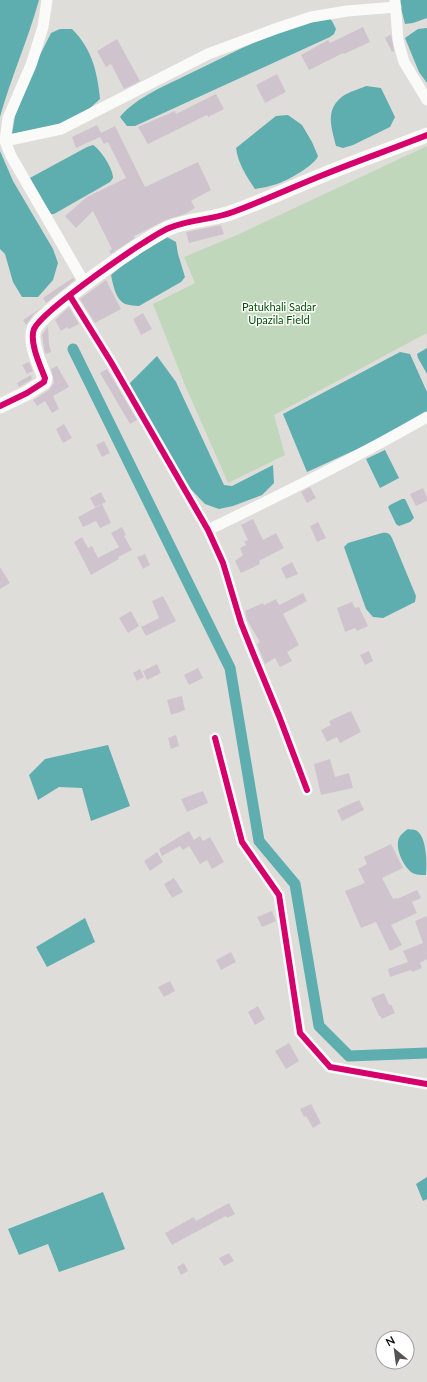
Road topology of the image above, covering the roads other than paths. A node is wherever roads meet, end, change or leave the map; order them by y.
1 (47, 0) edge
2 (396, 4) edge
3 (427, 100) edge
4 (427, 135) edge
5 (5, 141) junction
6 (85, 284) junction
7 (70, 296) junction
8 (0, 406) edge
9 (427, 416) edge
10 (208, 530) junction
11 (215, 738) dead end
12 (307, 790) dead end
13 (427, 1084) edge

1 - 5 street
2 - 3 street
2 - 5 street
4 - 6 street
5 - 6 street
6 - 7 street
7 - 8 street
7 - 10 street
9 - 10 street
10 - 12 street
11 - 13 street

